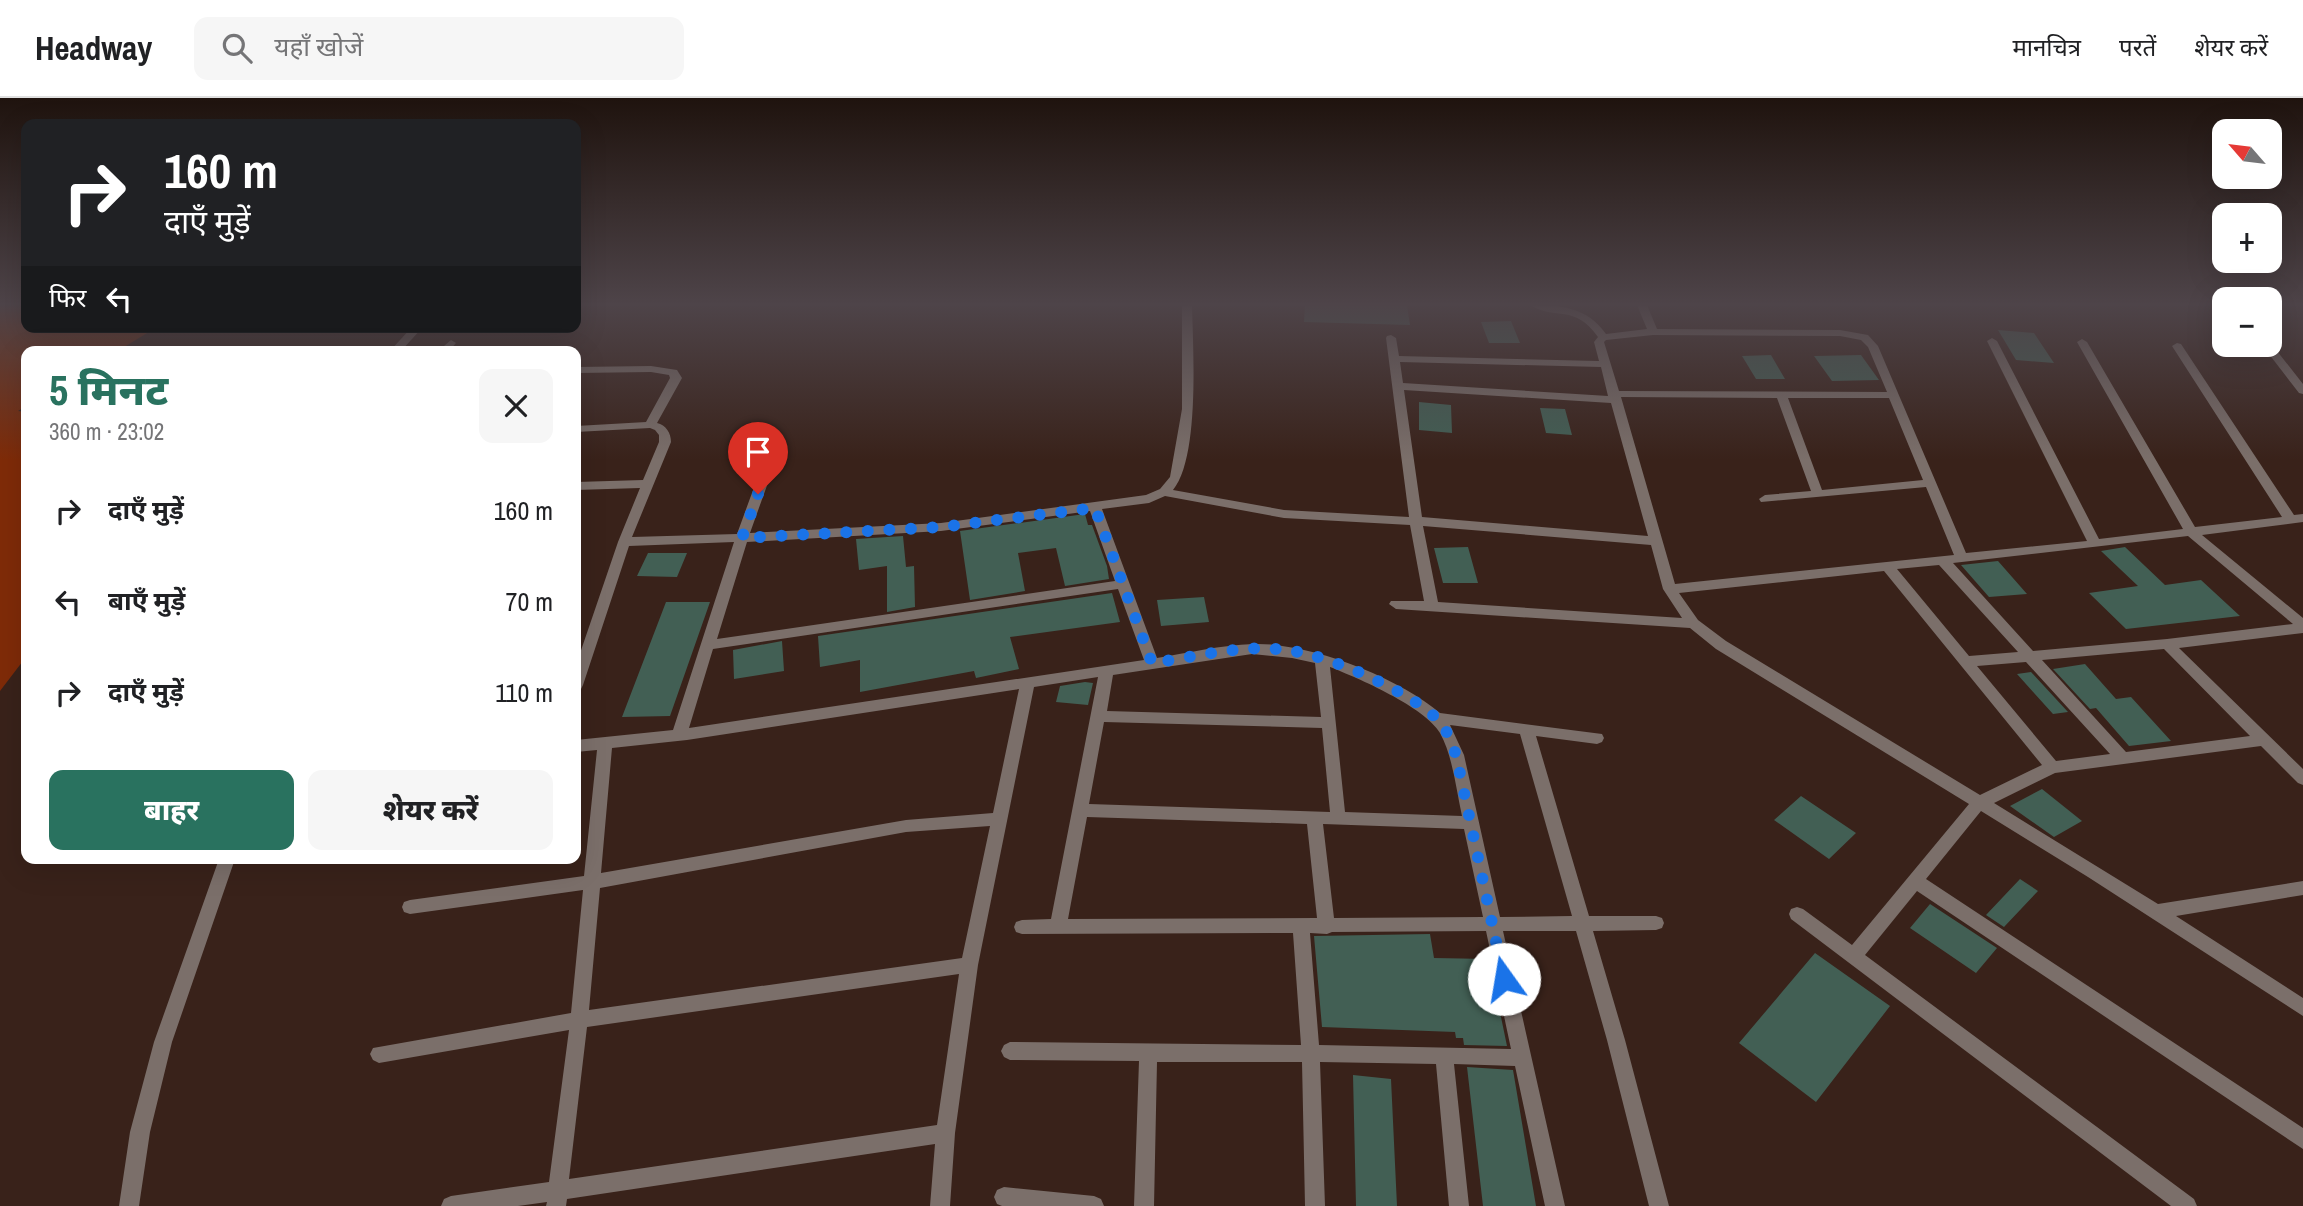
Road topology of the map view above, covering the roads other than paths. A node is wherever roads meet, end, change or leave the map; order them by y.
1 (1187, 357) edge
2 (1602, 357) edge
3 (1877, 357) edge
4 (2000, 357) edge
5 (2090, 357) edge
6 (2184, 357) edge
7 (2276, 357) edge
8 (1394, 359) joint
9 (1604, 364) junction
10 (581, 370) edge
11 (1398, 386) junction
12 (2303, 391) edge
13 (1781, 394) junction
14 (1895, 395) junction
15 (1613, 397) junction
16 (650, 425) junction
17 (581, 429) edge
18 (774, 449) dead end
19 (1931, 483) junction
20 (646, 484) junction
21 (581, 486) edge
22 (1164, 492) junction
23 (1818, 494) junction
24 (1765, 499) dead end
25 (1095, 508) junction
26 (2297, 519) edge
27 (1416, 521) junction
28 (2191, 532) junction
29 (742, 538) junction
30 (1656, 541) junction
31 (624, 542) junction
32 (2095, 544) junction
33 (1962, 558) junction
34 (1942, 560) junction
35 (1887, 566) junction
36 (1123, 584) junction
37 (1670, 589) junction
38 (1396, 604) dead end
39 (1432, 606) junction
40 (1693, 623) junction
41 (2303, 625) edge
42 (2167, 644) junction
43 (708, 645) junction
44 (581, 654) edge
45 (2029, 656) junction
46 (1322, 658) junction
47 (1964, 662) junction
48 (1152, 663) junction
49 (1107, 670) junction
50 (1028, 682) junction
51 (1098, 716) junction
52 (1436, 718) junction
53 (1328, 723) junction
54 (1526, 728) junction
55 (679, 735) junction
56 (1597, 738) dead end
57 (2265, 740) junction
58 (605, 743) junction
59 (581, 745) edge
60 (2122, 757) junction
61 (2052, 767) junction
62 (2303, 779) edge
63 (1979, 803) junction
64 (1079, 810) junction
65 (1314, 817) junction
66 (1338, 818) junction
67 (1001, 820) junction
68 (1472, 823) junction
69 (226, 864) edge
70 (1914, 881) junction
71 (592, 882) junction
72 (2303, 888) edge
73 (410, 908) dead end
74 (2156, 912) junction
75 (1797, 914) dead end
76 (1582, 923) junction
77 (1656, 923) dead end
78 (1058, 926) junction
79 (1301, 926) junction
80 (1492, 926) junction
81 (1022, 927) dead end
82 (1327, 927) junction
83 (1853, 956) junction
84 (970, 965) junction
85 (2301, 1004) edge
86 (579, 1020) junction
87 (1010, 1051) dead end
88 (379, 1054) dead end
89 (1148, 1055) junction
90 (1444, 1055) junction
91 (1311, 1056) junction
92 (1523, 1058) junction
93 (945, 1133) junction
94 (2303, 1139) edge
95 (557, 1197) edge
96 (1004, 1197) dead end
97 (129, 1206) edge
98 (451, 1206) edge
99 (940, 1206) edge
100 (1094, 1206) edge
101 (1144, 1206) edge
102 (1315, 1206) edge
103 (1459, 1206) edge
104 (1555, 1206) edge
105 (1659, 1206) edge
106 (2187, 1206) edge

1 - 22 street
2 - 9 street
3 - 14 street
4 - 32 street
5 - 28 street
6 - 26 street
7 - 12 street
8 - 9 street
8 - 11 street
9 - 15 street
10 - 16 street
11 - 15 street
11 - 27 street
13 - 14 street
13 - 15 street
13 - 23 street
14 - 19 street
15 - 30 street
16 - 17 street
16 - 20 street
18 - 29 street
19 - 23 street
19 - 33 street
20 - 21 street
20 - 31 street
22 - 25 street
22 - 27 street
23 - 24 street
25 - 29 street
25 - 36 street
26 - 28 street
27 - 30 street
27 - 39 street
28 - 32 street
28 - 41 street
29 - 31 street
29 - 43 street
30 - 37 street
31 - 44 street
32 - 33 street
33 - 34 street
34 - 35 street
34 - 45 street
35 - 37 street
35 - 47 street
36 - 43 street
36 - 48 street
37 - 40 street
38 - 39 street
39 - 40 street
40 - 63 street
41 - 42 street
42 - 45 street
42 - 57 street
43 - 55 street
45 - 47 street
45 - 60 street
46 - 48 street
46 - 52 street
46 - 53 street
47 - 61 street
48 - 49 street
49 - 50 street
49 - 51 street
50 - 55 street
50 - 67 street
51 - 53 street
51 - 64 street
52 - 54 street
52 - 68 street
53 - 66 street
54 - 56 street
54 - 76 street
55 - 58 street
57 - 60 street
57 - 62 street
58 - 59 street
58 - 71 street
60 - 61 street
61 - 63 street
63 - 70 street
63 - 74 street
64 - 65 street
64 - 78 street
65 - 66 street
65 - 82 street
66 - 68 street
67 - 71 street
67 - 84 street
68 - 80 street
69 - 97 street
70 - 83 street
70 - 94 street
71 - 73 street
71 - 86 street
72 - 74 street
74 - 85 street
75 - 83 street
76 - 77 street
76 - 80 street
76 - 105 street
78 - 79 street
78 - 81 street
79 - 82 street
79 - 91 street
80 - 82 street
80 - 92 street
83 - 106 street
84 - 86 street
84 - 93 street
86 - 88 street
86 - 95 street
87 - 89 street
89 - 91 street
89 - 101 street
90 - 91 street
90 - 92 street
90 - 103 street
91 - 102 street
92 - 104 street
93 - 95 street
93 - 99 street
95 - 98 street
96 - 100 street

